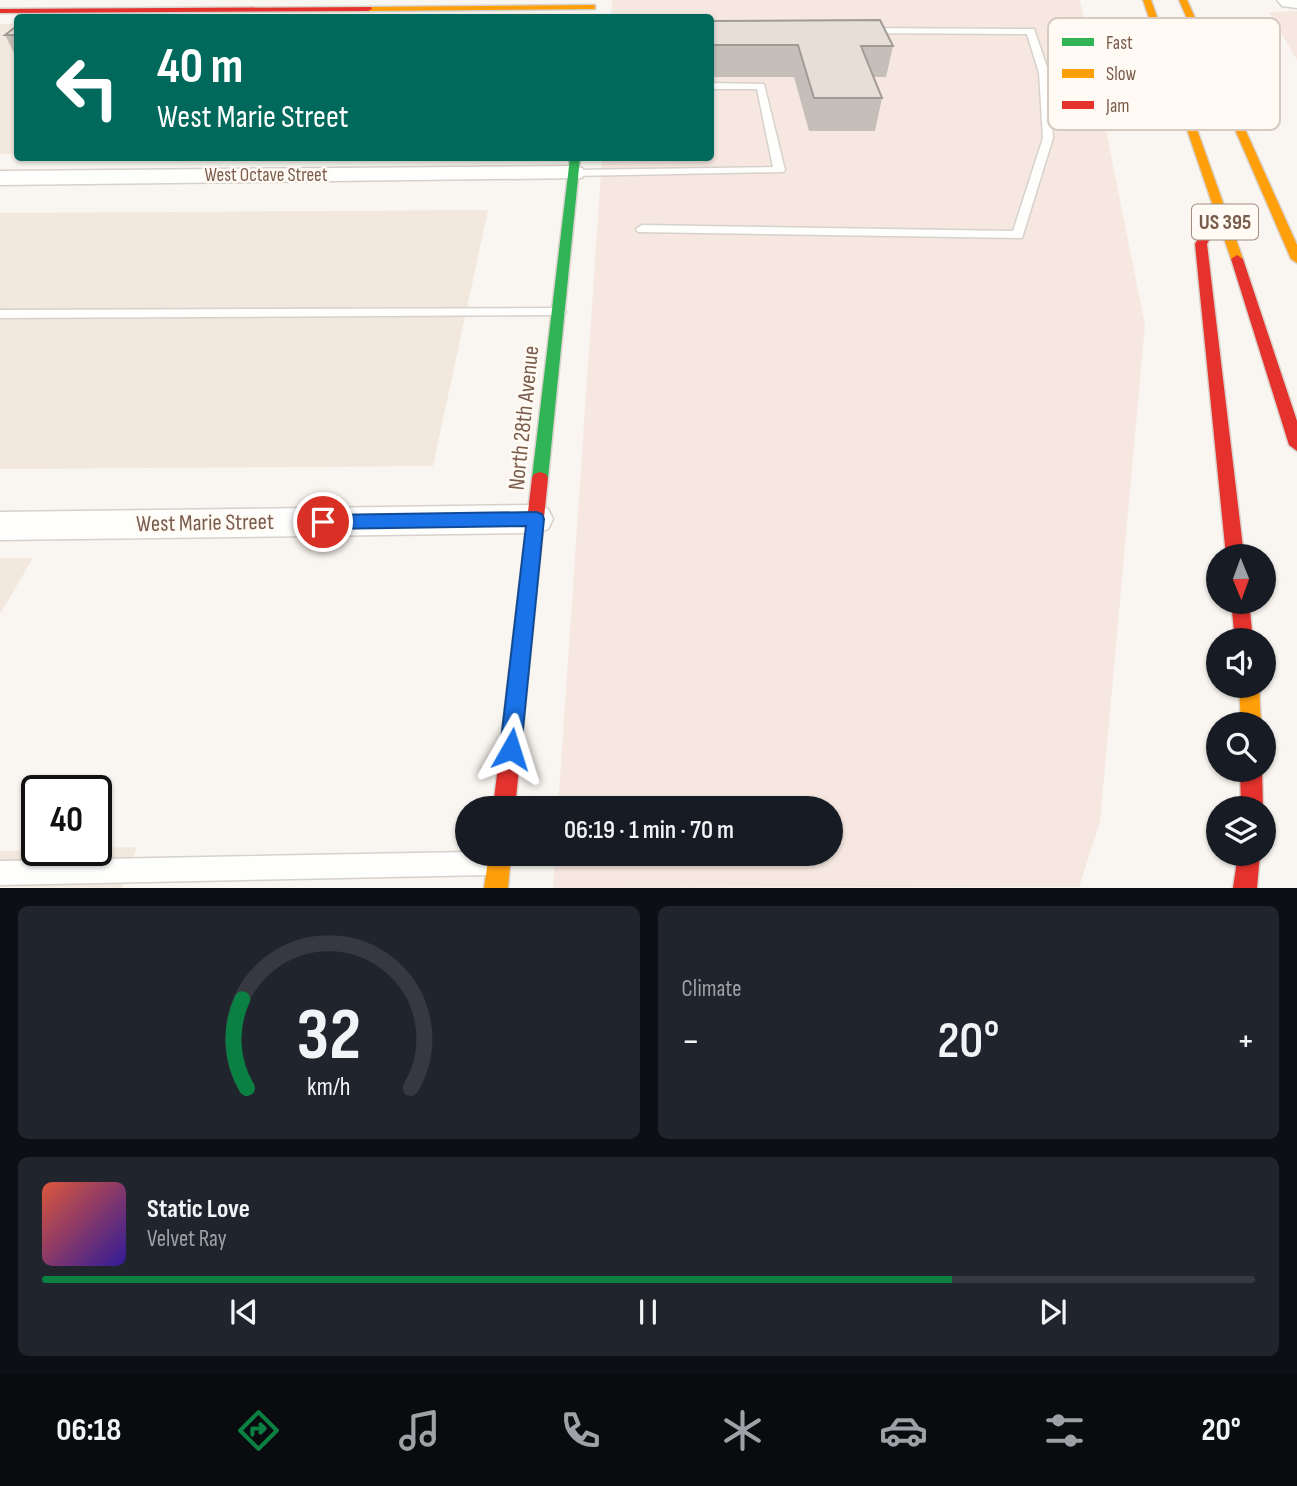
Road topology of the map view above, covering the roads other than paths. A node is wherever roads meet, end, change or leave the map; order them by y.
1 (1147, 0) edge
2 (1183, 0) edge
3 (366, 4) edge
4 (592, 8) edge
5 (0, 10) edge
6 (1153, 18) edge
7 (1191, 18) edge
8 (850, 31) edge
9 (714, 86) edge
10 (1193, 130) edge
11 (1240, 130) edge
12 (575, 165) edge
13 (0, 178) edge
14 (1221, 208) junction
15 (642, 229) dead end
16 (1297, 259) edge
17 (559, 312) junction
18 (0, 314) edge
19 (1297, 445) edge
20 (536, 519) junction
21 (0, 526) edge
22 (1234, 544) edge
23 (506, 796) edge
24 (455, 859) edge
25 (498, 866) edge
26 (1248, 866) edge
27 (0, 873) edge
28 (496, 887) edge
29 (1245, 887) edge

1 - 6 main road, US 395
2 - 7 main road, US 395
3 - 4 main road
3 - 5 main road
8 - 15 lane
9 - 12 lane
10 - 14 main road, US 395
11 - 16 main road, US 395
12 - 13 street, West Octave Street
12 - 17 main road, North 28th Avenue
14 - 19 main road, US 395
14 - 22 main road
17 - 18 lane
17 - 20 main road, North 28th Avenue
20 - 21 street, West Marie Street
20 - 23 main road, North 28th Avenue
24 - 27 lane
25 - 28 main road
26 - 29 main road

